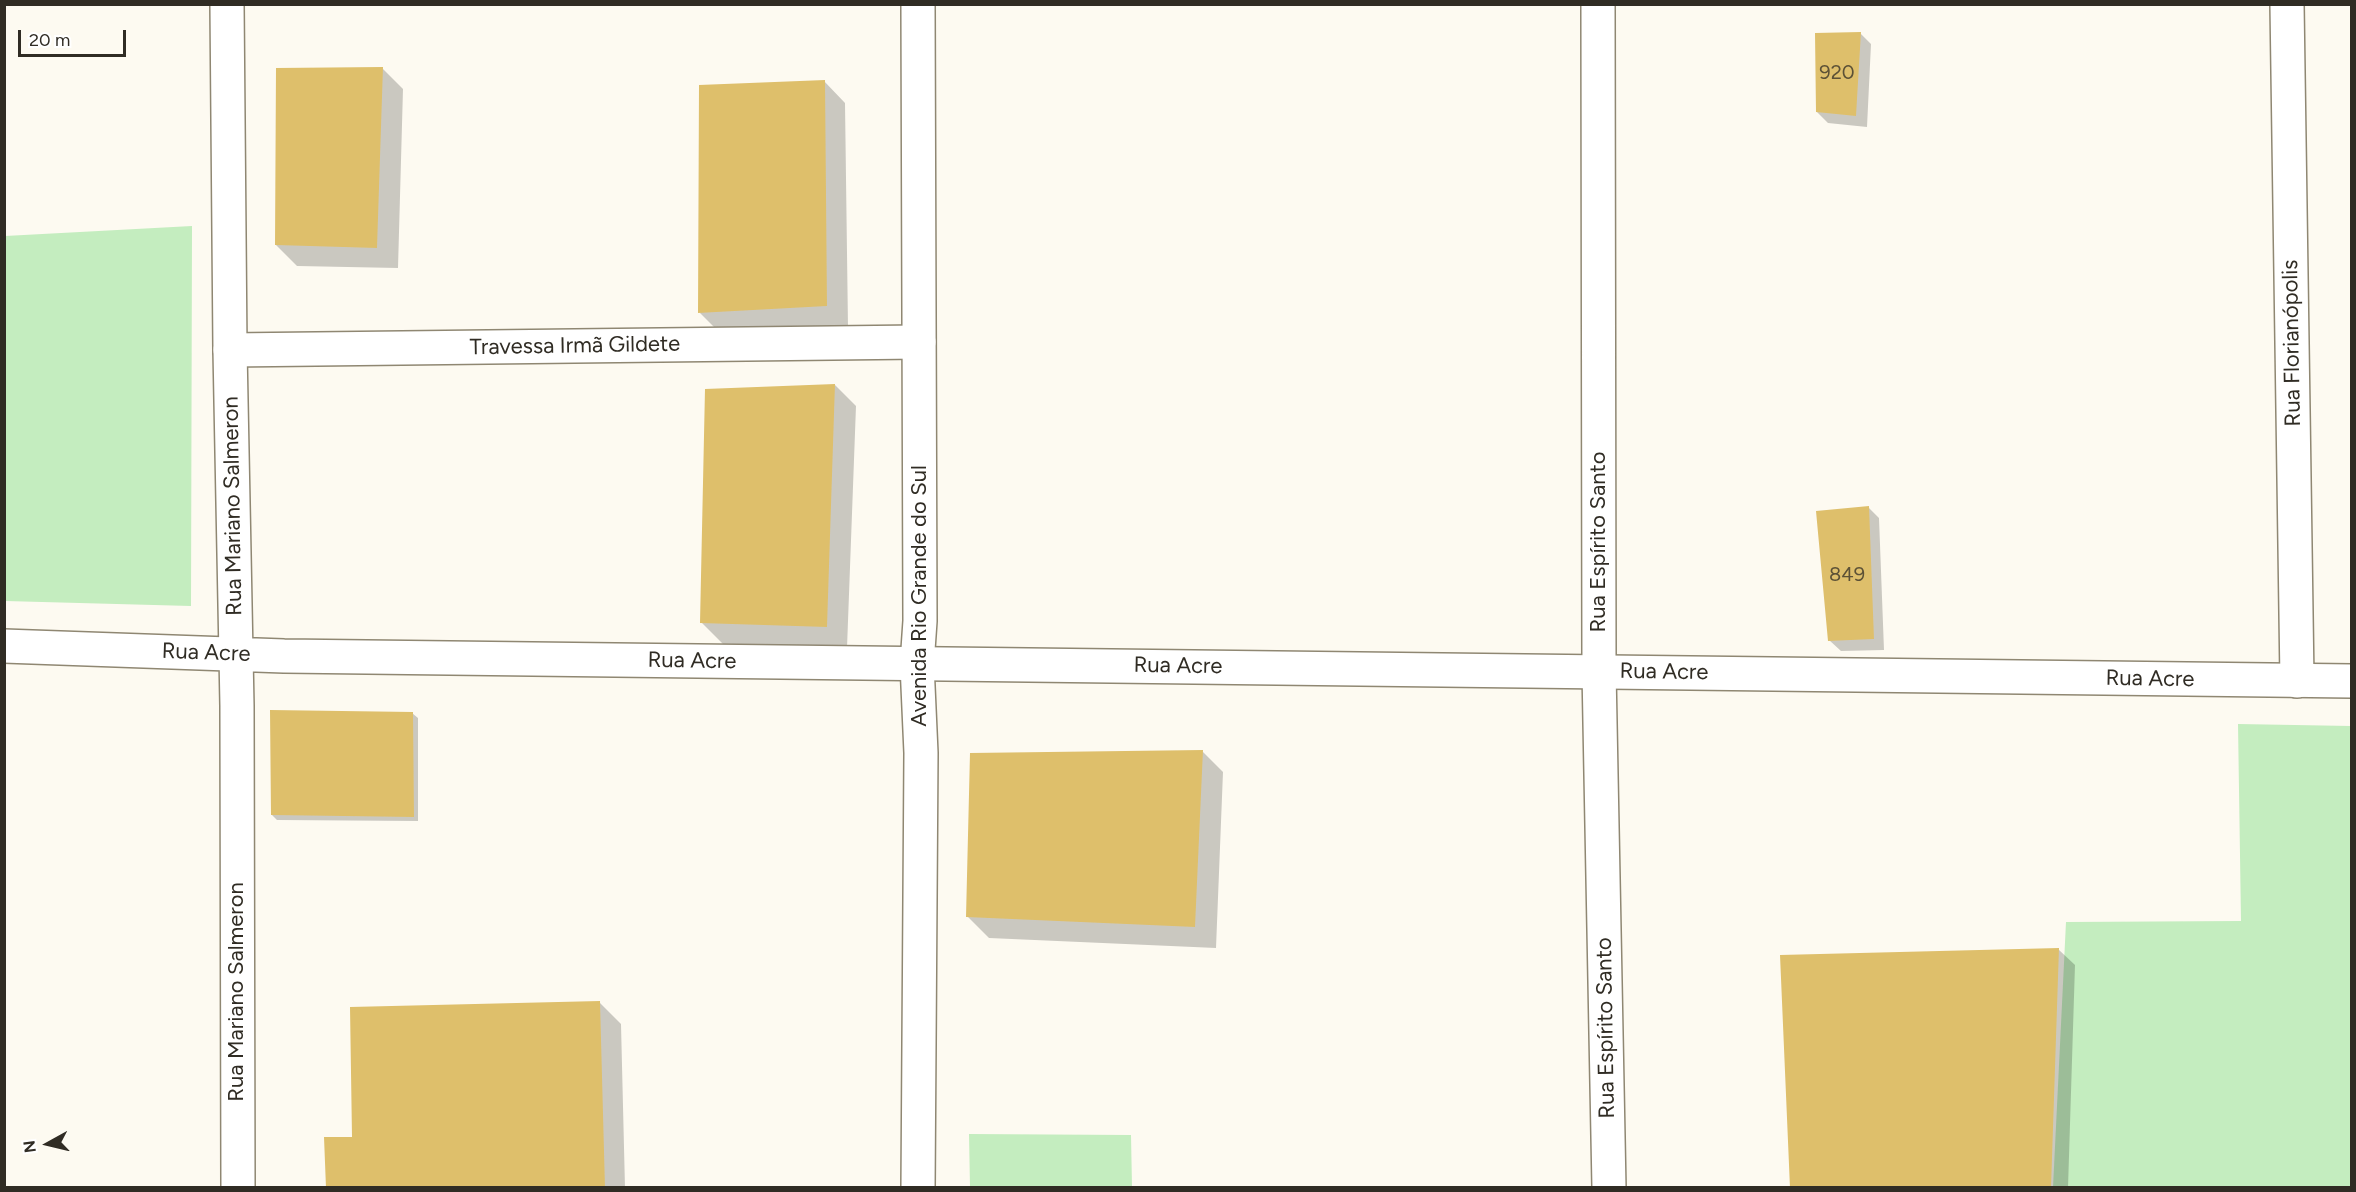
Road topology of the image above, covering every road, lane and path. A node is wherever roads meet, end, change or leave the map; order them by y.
1 (227, 4) edge
2 (918, 4) edge
3 (1598, 4) edge
4 (2287, 4) edge
5 (919, 342) junction
6 (230, 350) junction
7 (4, 646) edge
8 (235, 654) junction
9 (917, 663) junction
10 (1599, 670) junction
11 (2298, 681) junction
12 (2352, 681) edge
13 (238, 1188) edge
14 (918, 1188) edge
15 (1609, 1188) edge

1 - 6 street, Rua Mariano Salmeron
2 - 5 street, Avenida Rio Grande do Sul
3 - 10 street, Rua Espírito Santo
4 - 11 street, Rua Florianópolis
5 - 6 street, Travessa Irmã Gildete
5 - 9 street, Avenida Rio Grande do Sul
6 - 8 street, Rua Mariano Salmeron
7 - 8 street, Rua Acre
8 - 9 street, Rua Acre
8 - 13 street, Rua Mariano Salmeron
9 - 10 street, Rua Acre
9 - 14 street, Avenida Rio Grande do Sul
10 - 11 street, Rua Acre
10 - 15 street, Rua Espírito Santo
11 - 12 street, Rua Acre

